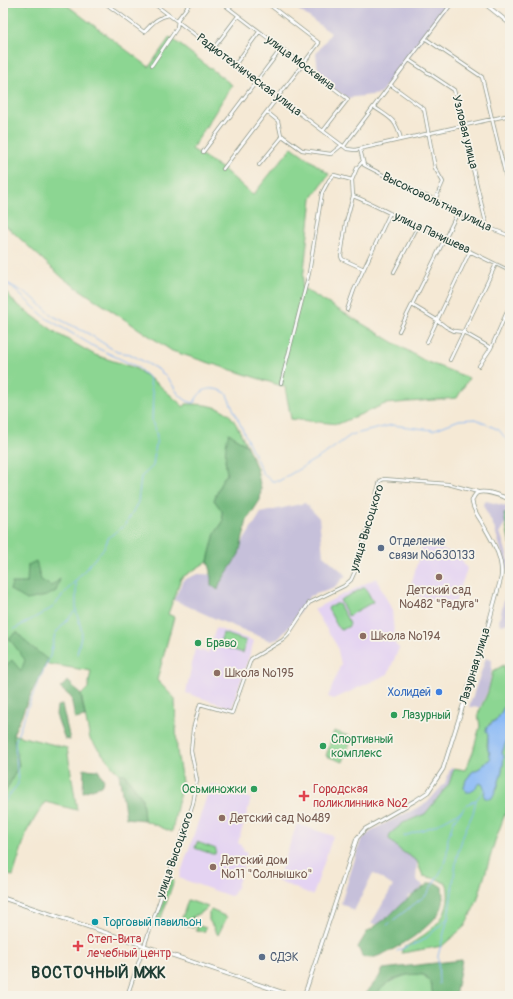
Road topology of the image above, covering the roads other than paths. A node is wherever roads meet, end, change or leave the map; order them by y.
1 (105, 3) edge
2 (154, 3) edge
3 (190, 3) edge
4 (222, 3) edge
5 (267, 3) edge
6 (452, 3) edge
7 (484, 3) edge
8 (170, 15) junction
9 (238, 16) junction
10 (178, 22) junction
11 (510, 24) edge
12 (259, 32) junction
13 (426, 38) junction
14 (213, 48) junction
15 (281, 49) junction
16 (409, 60) junction
17 (152, 65) dead end
18 (235, 65) junction
19 (302, 65) junction
20 (256, 81) junction
21 (391, 85) junction
22 (278, 97) junction
23 (374, 107) junction
24 (266, 112) junction
25 (510, 114) edge
26 (492, 119) junction
27 (463, 125) junction
28 (323, 131) junction
29 (429, 133) junction
30 (283, 136) junction
31 (400, 139) junction
32 (343, 146) junction
33 (360, 149) junction
34 (203, 152) dead end
35 (363, 161) junction
36 (259, 165) dead end
37 (223, 169) dead end
38 (352, 180) junction
39 (510, 194) edge
40 (353, 196) junction
41 (435, 200) junction
42 (458, 212) junction
43 (390, 213) junction
44 (418, 226) junction
45 (487, 227) junction
46 (510, 236) edge
47 (444, 238) junction
48 (470, 251) junction
49 (496, 264) junction
50 (364, 269) junction
51 (510, 271) edge
52 (394, 272) dead end
53 (412, 305) junction
54 (510, 305) edge
55 (347, 310) dead end
56 (437, 320) junction
57 (399, 331) dead end
58 (463, 332) junction
59 (426, 342) dead end
60 (491, 348) junction
61 (450, 360) dead end
62 (480, 366) dead end
63 (281, 383) dead end
64 (478, 492) junction
65 (510, 499) edge
66 (3, 898) edge
67 (143, 946) junction
68 (126, 996) edge
69 (293, 996) edge
70 (304, 996) edge

1 - 8 street
2 - 8 street, Радиотехническая улица
3 - 10 street
4 - 9 street, улица Москвина
5 - 19 street
6 - 13 street
7 - 11 street
8 - 10 street, Радиотехническая улица
9 - 12 street, улица Москвина
9 - 14 street
10 - 14 street, Радиотехническая улица
10 - 17 street
12 - 15 street, улица Москвина
12 - 18 street
13 - 16 street
13 - 26 street
14 - 18 street, Радиотехническая улица
15 - 19 street, улица Москвина
15 - 20 street
16 - 21 street
16 - 27 street, Узловая улица
18 - 20 street, Радиотехническая улица
19 - 22 street
19 - 28 street, улица Москвина
20 - 22 street, Радиотехническая улица
20 - 34 street
21 - 23 street
21 - 29 street
22 - 24 street
22 - 28 street, Радиотехническая улица
23 - 31 street
23 - 32 street
24 - 30 street
24 - 37 street
25 - 26 street
26 - 27 street
26 - 39 street
27 - 29 street
27 - 45 street, Узловая улица
28 - 32 street, Радиотехническая улица
29 - 31 street
29 - 41 street
30 - 32 street
30 - 36 street
31 - 33 street
32 - 33 street
33 - 35 street
35 - 38 street
35 - 41 street, Высоковольтная улица
38 - 40 street
38 - 63 street
40 - 43 street, улица Панишева
40 - 50 street
41 - 42 street, Высоковольтная улица
42 - 45 street, Высоковольтная улица
42 - 47 street
43 - 44 street, улица Панишева
43 - 50 street
44 - 47 street, улица Панишева
44 - 52 street
45 - 46 street, Высоковольтная улица
47 - 48 street, улица Панишева
47 - 53 street
48 - 49 street, улица Панишева
48 - 56 street
49 - 51 street, улица Панишева
49 - 58 street
50 - 55 street
53 - 56 street
53 - 57 street
54 - 60 street
56 - 58 street
56 - 59 street
58 - 60 street
58 - 61 street
60 - 62 street
64 - 65 street
64 - 67 street, улица Высоцкого
64 - 70 street, Лазурная улица
66 - 67 street
67 - 68 street, улица Высоцкого
67 - 69 street

